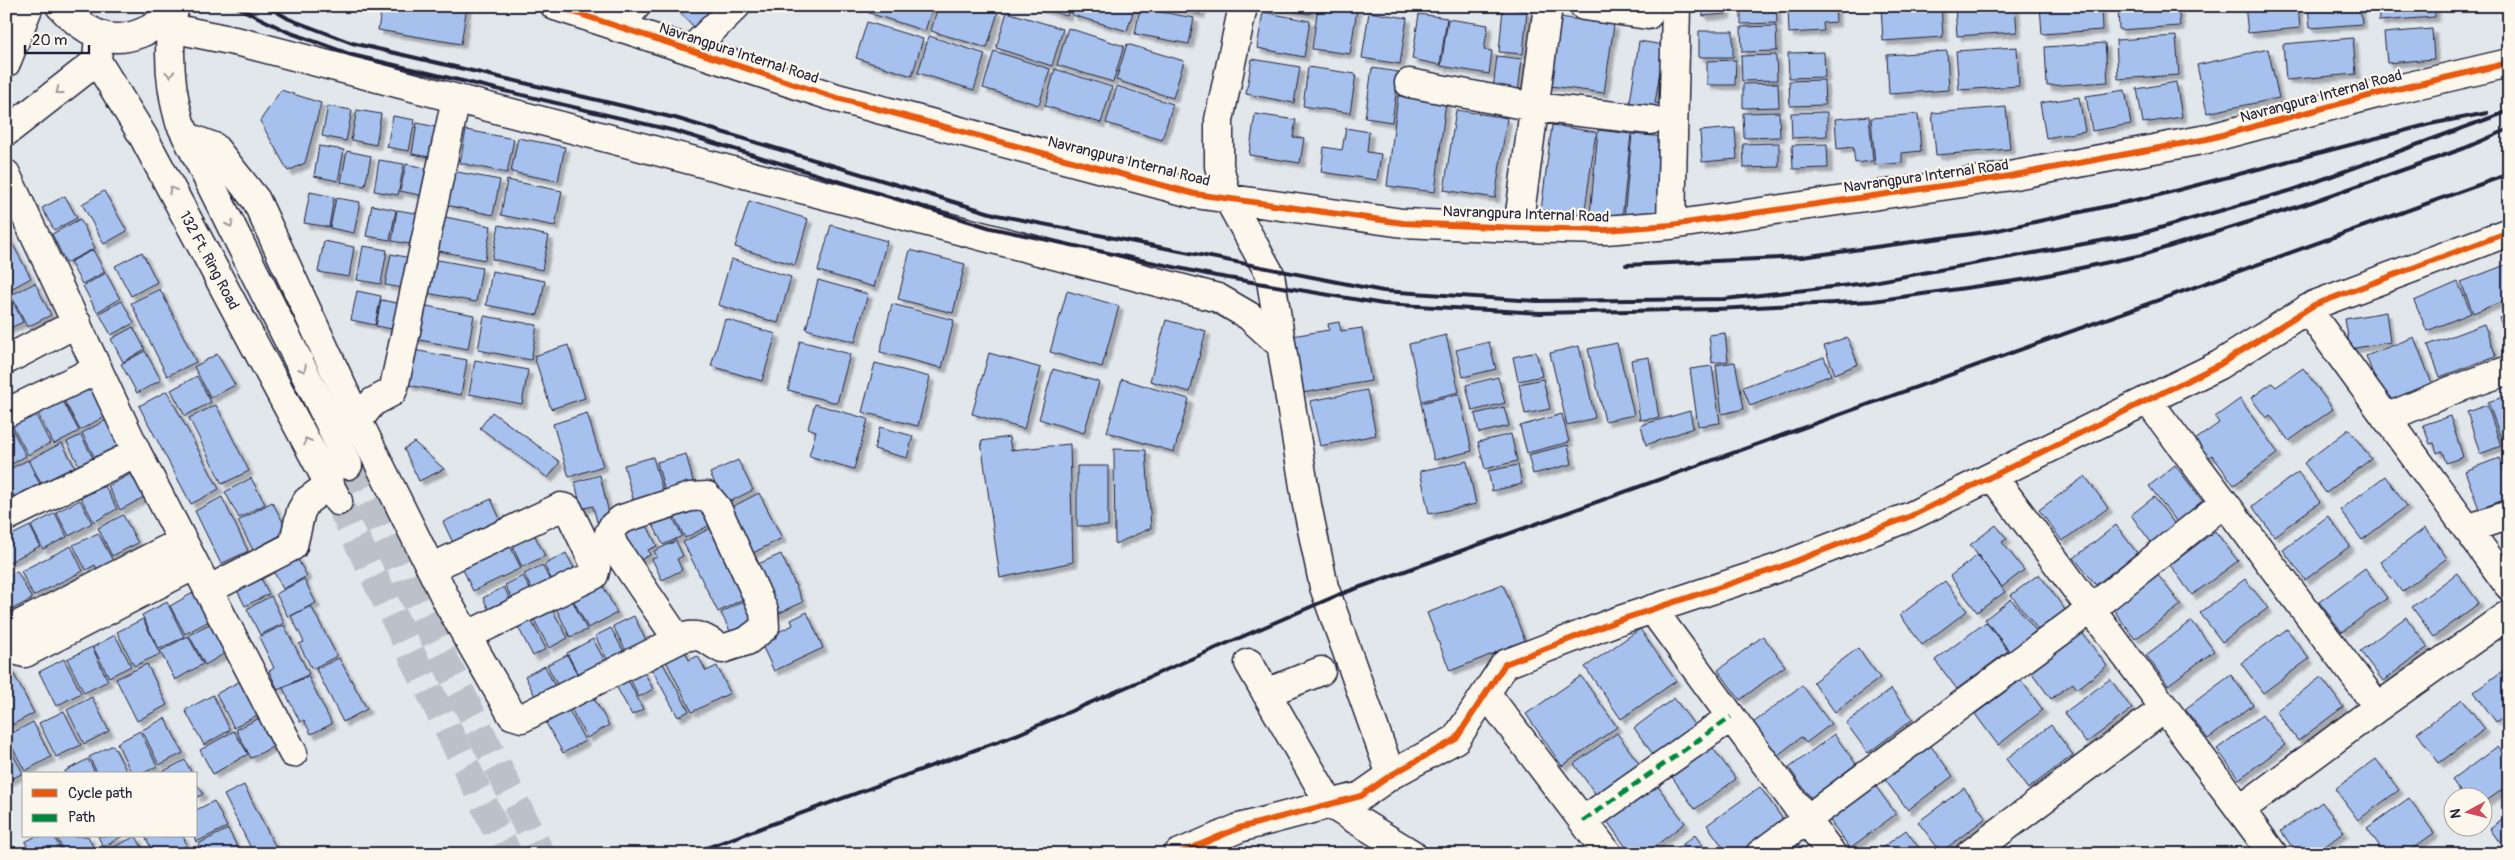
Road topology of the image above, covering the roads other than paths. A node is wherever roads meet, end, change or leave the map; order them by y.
1 (29, 6) edge
2 (60, 6) edge
3 (555, 6) edge
4 (636, 6) edge
5 (736, 6) edge
6 (1242, 6) edge
7 (1548, 6) edge
8 (1584, 6) edge
9 (1676, 6) edge
10 (174, 14) edge
11 (1648, 16) dead end
12 (618, 28) junction
13 (98, 48) junction
14 (691, 50) junction
15 (6, 62) edge
16 (2509, 63) edge
17 (1409, 83) dead end
18 (456, 99) junction
19 (1534, 107) junction
20 (1651, 120) dead end
21 (6, 132) edge
22 (187, 137) junction
23 (6, 174) edge
24 (1227, 196) junction
25 (1672, 225) junction
26 (1518, 228) junction
27 (2509, 232) edge
28 (2307, 309) junction
29 (77, 324) junction
30 (1280, 344) junction
31 (6, 360) edge
32 (98, 369) junction
33 (2509, 370) edge
34 (2148, 401) junction
35 (6, 413) edge
36 (2386, 418) junction
37 (358, 421) junction
38 (137, 453) junction
39 (338, 473) junction
40 (1993, 477) junction
41 (2224, 503) junction
42 (2509, 514) edge
43 (6, 516) edge
44 (2467, 529) junction
45 (183, 540) junction
46 (195, 564) junction
47 (431, 568) junction
48 (2509, 586) edge
49 (208, 590) junction
50 (1652, 609) junction
51 (2091, 609) junction
52 (2509, 614) edge
53 (7, 630) edge
54 (466, 636) junction
55 (678, 640) junction
56 (1249, 663) dead end
57 (1321, 671) dead end
58 (1266, 693) junction
59 (1486, 693) junction
60 (2378, 707) junction
61 (2165, 708) junction
62 (1731, 717) junction
63 (293, 752) dead end
64 (1391, 775) junction
65 (1330, 804) junction
66 (2240, 810) junction
67 (1807, 820) junction
68 (1583, 821) junction
69 (1178, 854) edge
70 (1412, 854) edge
71 (1608, 854) edge
72 (1760, 854) edge
73 (1832, 854) edge
74 (1970, 854) edge
75 (2273, 854) edge

1 - 15 street
2 - 13 street
3 - 12 street, Navrangpura Internal Road
4 - 12 street
5 - 14 street
6 - 24 street
7 - 19 street
8 - 11 street
9 - 25 street
10 - 13 street
10 - 18 street
10 -> 22 street
12 - 14 street, Navrangpura Internal Road
13 -> 21 street
39 -> 13 street, 132 Ft. Ring Road
14 - 24 street, Navrangpura Internal Road
16 - 25 street, Navrangpura Internal Road
17 - 19 street
18 - 30 street
18 - 37 street
19 - 20 street
19 - 26 street
22 - 37 street
22 -> 39 street
23 - 29 street
24 - 26 street, Navrangpura Internal Road
24 - 30 street
25 - 26 street, Navrangpura Internal Road
27 - 28 street
28 - 34 street
28 - 36 street
29 - 31 street
29 - 32 street
30 - 64 street
32 - 35 street
32 - 38 street
33 - 36 street
34 - 40 street
34 - 41 street
36 - 44 street
37 - 39 street
37 - 47 street
38 - 43 street
38 - 45 street
39 - 49 street
40 - 50 street
40 - 51 street
41 - 51 street
41 - 60 street
42 - 44 street
44 - 48 street
45 - 46 street
45 - 53 street
46 - 49 street
46 - 53 street
47 - 54 street
47 - 54 street
49 - 63 street
50 - 59 street
50 - 62 street
51 - 61 street
51 - 67 street
52 - 60 street
54 - 55 street
55 - 55 street
56 - 58 street
57 - 58 street
58 - 65 street
59 - 64 street
59 - 68 street
60 - 66 street
61 - 66 street
61 - 74 street
62 - 67 street
62 - 68 street
64 - 65 street
65 - 69 street
65 - 70 street
66 - 75 street
67 - 72 street
67 - 73 street
68 - 71 street

